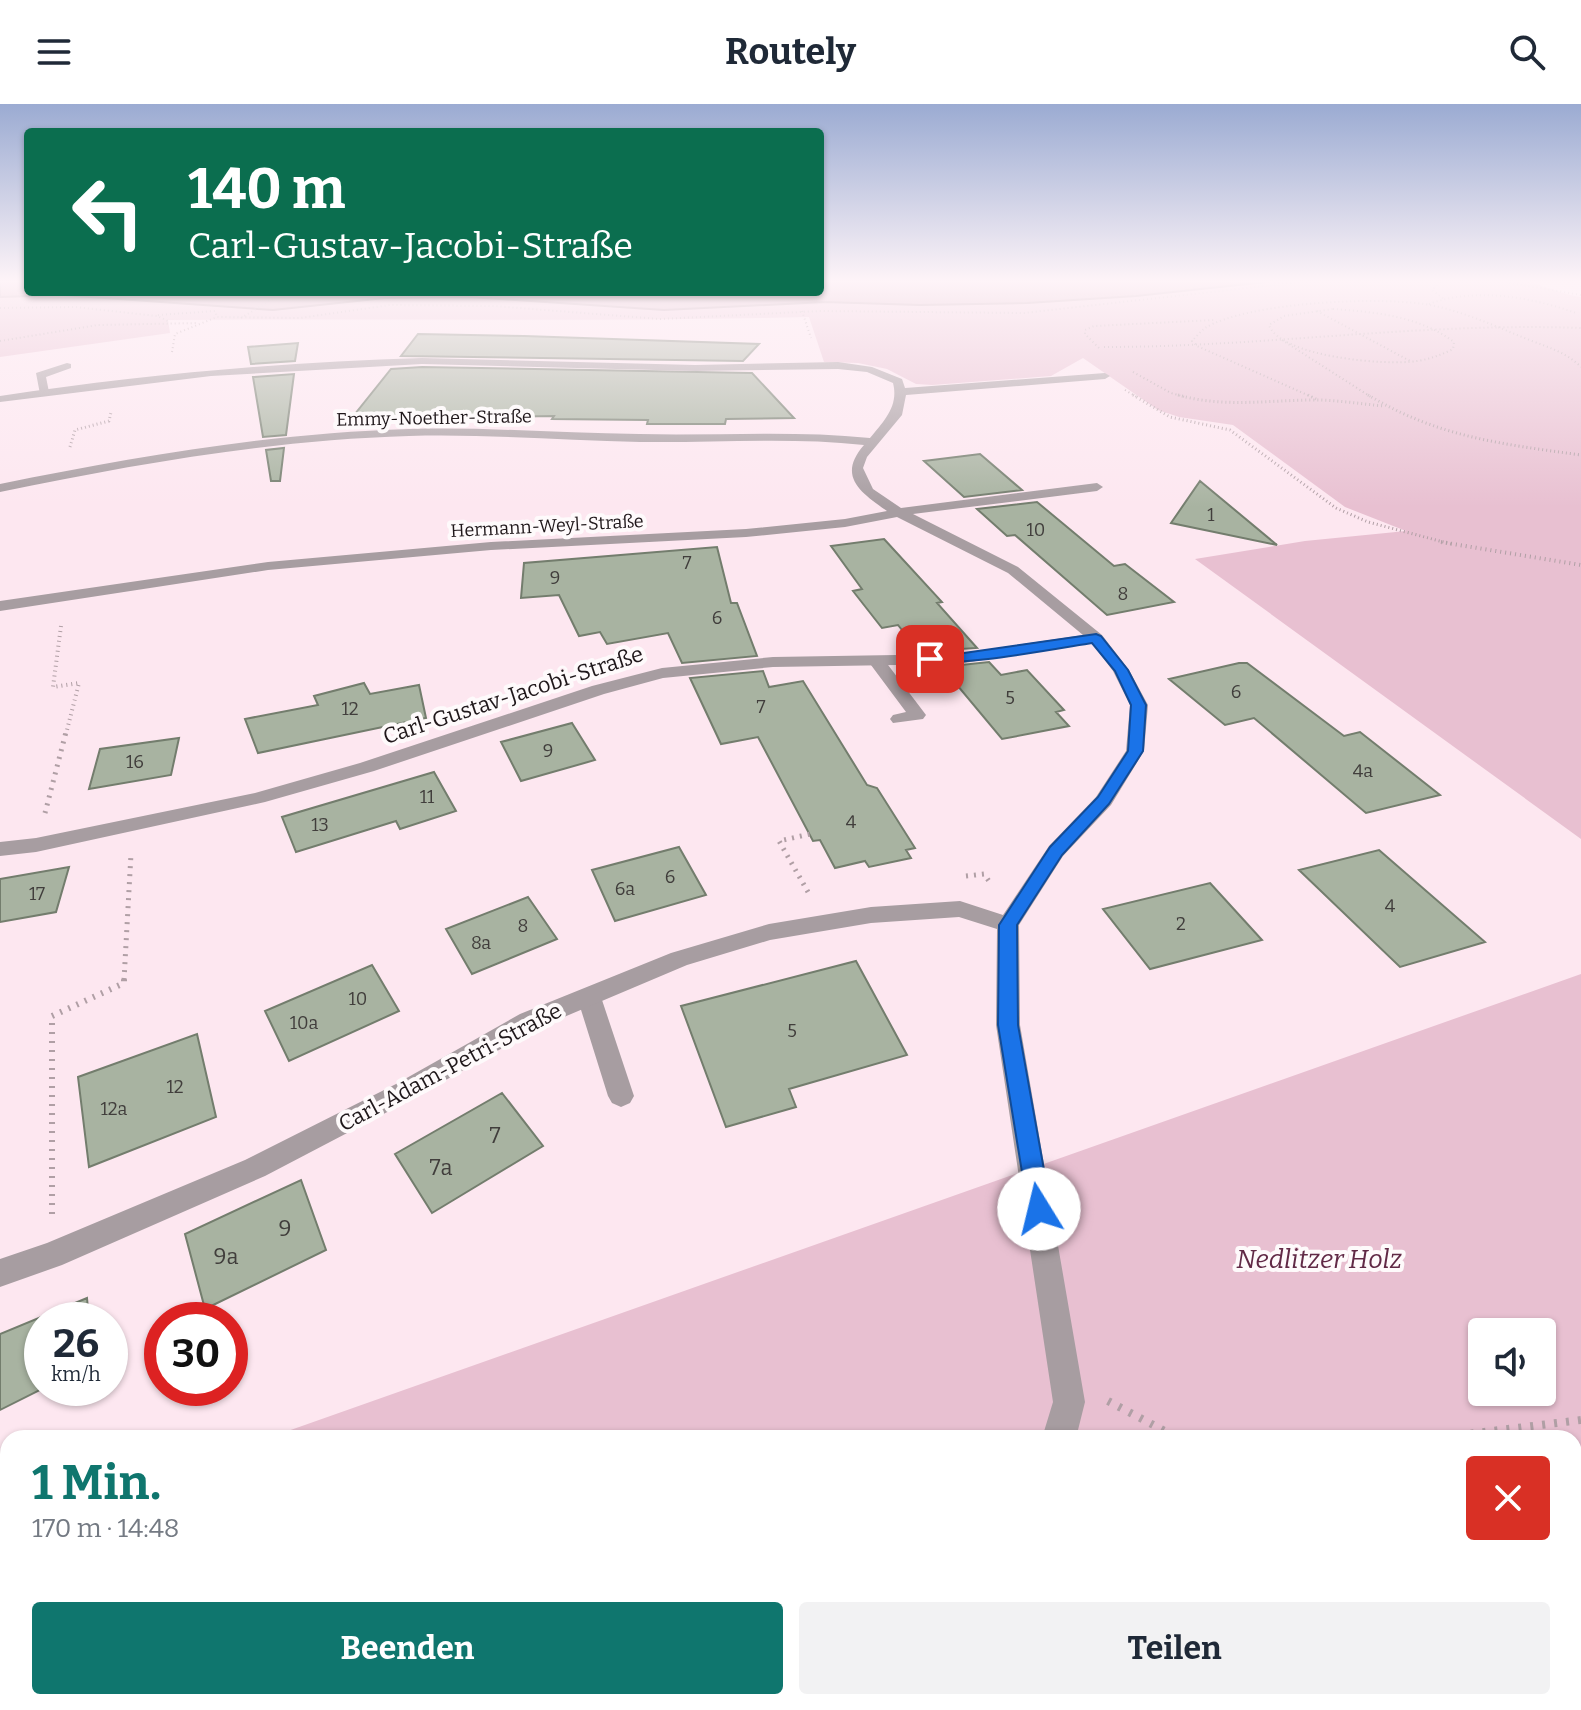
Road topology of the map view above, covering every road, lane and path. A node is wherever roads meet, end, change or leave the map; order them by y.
1 (171, 357) edge
2 (1224, 357) edge
3 (1308, 357) edge
4 (1338, 357) edge
5 (1403, 357) edge
6 (1436, 357) edge
7 (1411, 361) junction
8 (1122, 365) dead end
9 (67, 366) dead end
10 (1105, 376) dead end
11 (167, 377) junction
12 (117, 383) junction
13 (44, 392) junction
14 (901, 392) junction
15 (0, 399) edge
16 (1318, 400) junction
17 (1385, 406) junction
18 (1157, 411) dead end
19 (873, 442) junction
20 (1581, 455) edge
21 (62, 475) junction
22 (1097, 487) dead end
23 (0, 488) edge
24 (897, 512) junction
25 (1581, 565) edge
26 (65, 596) junction
27 (0, 606) edge
28 (1096, 638) junction
29 (876, 661) junction
30 (899, 719) dead end
31 (132, 826) junction
32 (810, 834) dead end
33 (36, 845) junction
34 (0, 849) edge
35 (954, 877) dead end
36 (822, 890) dead end
37 (1025, 898) junction
38 (1008, 925) junction
39 (589, 997) junction
40 (621, 1096) dead end
41 (52, 1255) junction
42 (0, 1273) edge
43 (1065, 1378) junction
44 (1581, 1420) edge
45 (1061, 1430) edge
46 (1163, 1430) edge
47 (1500, 1430) edge

1 - 11 path
2 - 16 path
3 - 17 path
4 - 7 path
5 - 7 path
6 - 7 path
8 - 16 path
9 - 13 street
10 - 14 street
11 - 12 street
11 - 14 street
12 - 13 street
12 - 21 path
13 - 15 street
14 - 19 street
16 - 17 path
17 - 20 path
18 - 25 path
19 - 21 street, Emmy-Noether-Straße
19 - 24 street
21 - 23 street, Emmy-Noether-Straße
22 - 24 street, Hermann-Weyl-Straße
24 - 26 street, Hermann-Weyl-Straße
24 - 28 street
26 - 27 street, Hermann-Weyl-Straße
26 - 33 path
28 - 29 street, Carl-Gustav-Jacobi-Straße
28 - 37 street
29 - 30 street
29 - 31 street, Carl-Gustav-Jacobi-Straße
31 - 33 street, Carl-Gustav-Jacobi-Straße
31 - 41 path
32 - 36 path
33 - 34 street, Carl-Gustav-Jacobi-Straße
35 - 37 path
37 - 38 street
38 - 39 street, Carl-Adam-Petri-Straße
38 - 43 street
39 - 40 street
39 - 41 street, Carl-Adam-Petri-Straße
41 - 42 street, Carl-Adam-Petri-Straße
43 - 45 street
43 - 46 path
44 - 47 path

